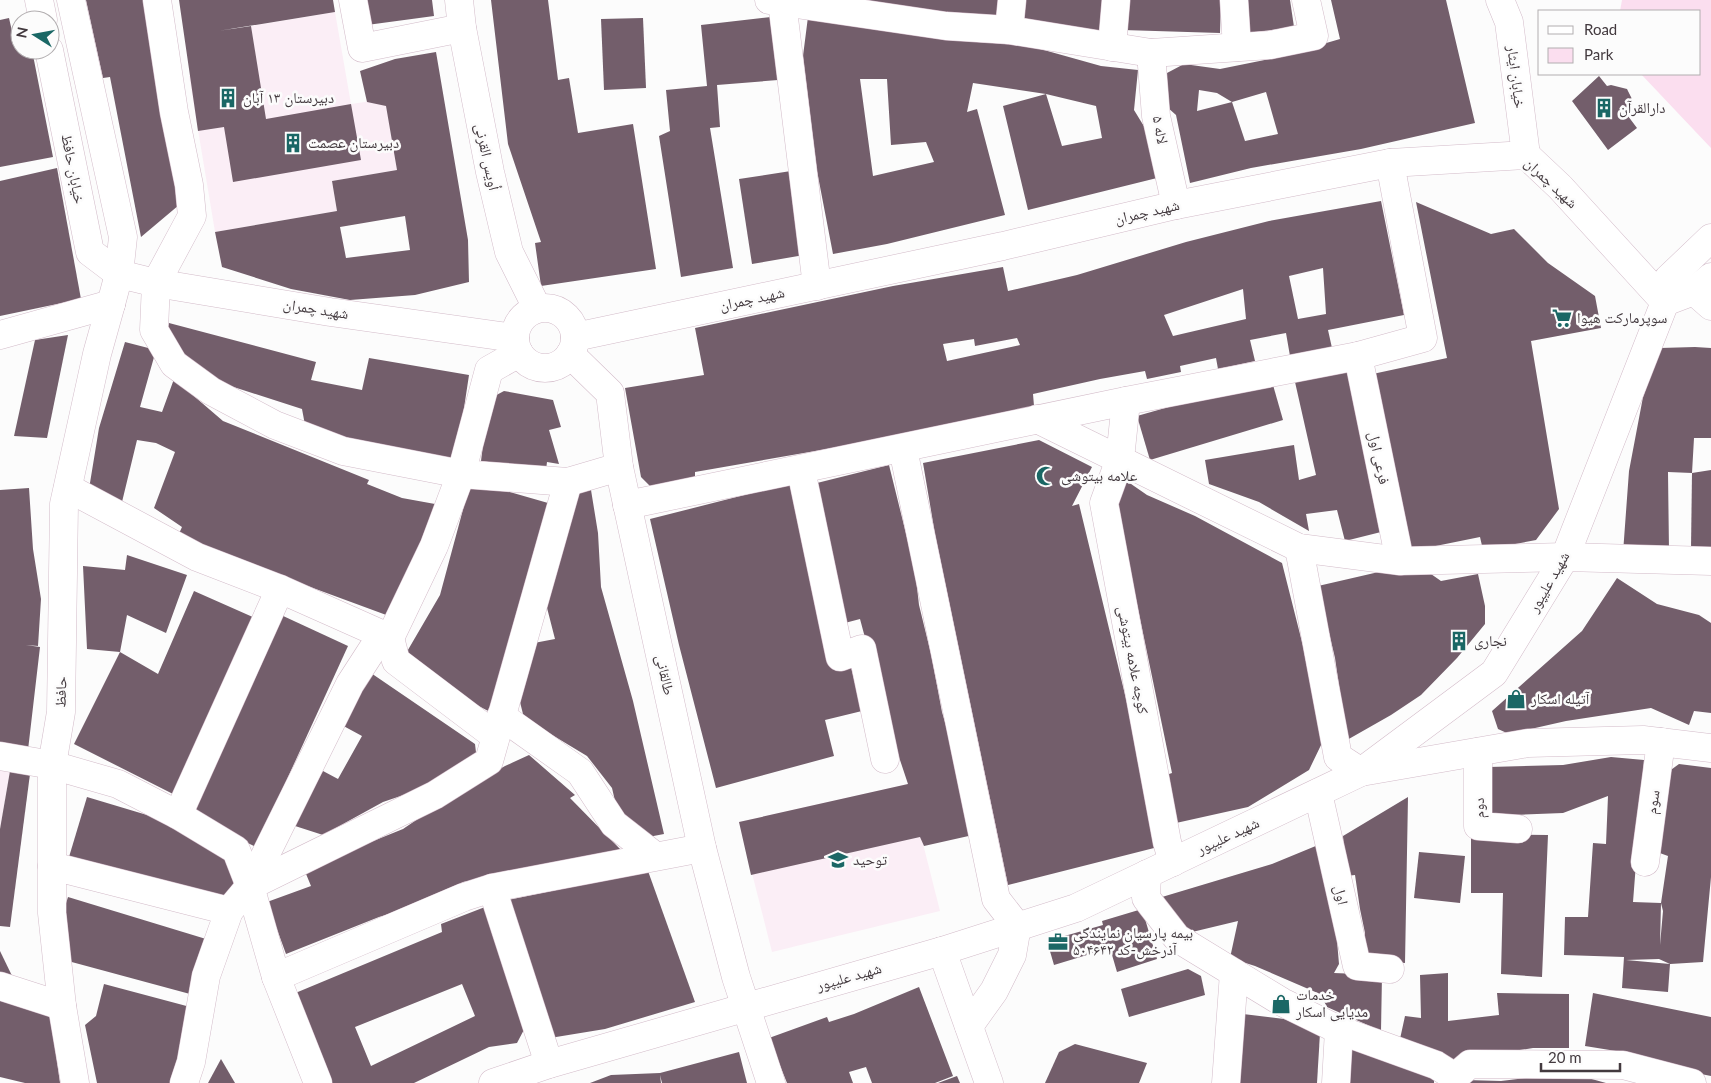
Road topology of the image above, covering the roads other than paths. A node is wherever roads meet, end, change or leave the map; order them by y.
1 (71, 0) edge
2 (157, 0) edge
3 (353, 0) edge
4 (459, 0) edge
5 (1012, 0) edge
6 (1116, 0) edge
7 (1234, 0) edge
8 (1306, 0) edge
9 (1500, 0) edge
10 (775, 1) edge
11 (462, 28) junction
12 (1009, 30) junction
13 (1112, 47) junction
14 (1237, 47) junction
15 (1151, 53) junction
16 (51, 60) edge
17 (1526, 155) junction
18 (1390, 163) junction
19 (1176, 205) junction
20 (1711, 238) edge
21 (119, 274) junction
22 (156, 283) junction
23 (817, 286) junction
24 (1666, 290) junction
25 (1705, 292) edge
26 (111, 304) junction
27 (537, 308) junction
28 (0, 335) edge
29 (517, 346) junction
30 (573, 346) junction
31 (1358, 356) junction
32 (1126, 401) junction
33 (1037, 419) junction
34 (903, 449) junction
35 (1120, 460) junction
36 (619, 466) junction
37 (801, 470) junction
38 (461, 474) junction
39 (568, 482) junction
40 (68, 488) junction
41 (628, 505) junction
42 (1299, 548) junction
43 (1565, 557) junction
44 (1400, 560) junction
45 (1711, 561) edge
46 (280, 589) junction
47 (390, 638) junction
48 (498, 726) junction
49 (1661, 742) junction
50 (1711, 748) edge
51 (1478, 752) junction
52 (0, 756) edge
53 (885, 759) dead end
54 (52, 765) junction
55 (1361, 772) junction
56 (1318, 793) junction
57 (178, 816) junction
58 (1518, 829) dead end
59 (702, 848) junction
60 (654, 856) junction
61 (1173, 862) junction
62 (1645, 862) dead end
63 (52, 866) junction
64 (1147, 874) junction
65 (250, 886) junction
66 (492, 888) junction
67 (229, 911) junction
68 (1016, 926) junction
69 (942, 951) junction
70 (1390, 969) dead end
71 (1234, 973) junction
72 (276, 977) junction
73 (0, 986) edge
74 (62, 1006) junction
75 (747, 1007) junction
76 (969, 1026) junction
77 (1339, 1030) junction
78 (549, 1064) junction
79 (1454, 1080) edge
80 (75, 1083) edge
81 (184, 1083) edge
82 (318, 1083) edge
83 (493, 1083) edge
84 (771, 1083) edge
85 (989, 1083) edge
86 (1226, 1083) edge
87 (1336, 1083) edge
88 (1692, 1083) edge

1 - 21 street, حافظ
2 - 22 street
3 - 11 street
4 - 11 street, أویس القرنی
5 - 12 street
6 - 13 street
7 - 14 street
8 - 14 street
9 - 17 street, خیابان ایثار
10 - 12 street
10 - 23 street
11 - 27 street, أویس القرنی
12 - 13 street
13 - 15 street
14 - 15 street
15 - 19 street, لاله ۵
16 - 21 street, خیابان حافظ
17 - 18 street, شهید چمران
17 - 24 street, شهید چمران
18 - 19 street, شهید چمران
18 - 31 street
19 - 23 street, شهید چمران
20 - 24 street, شهید علیپور
21 - 22 street, شهید چمران
21 - 26 street, حافظ
22 - 29 street, شهید چمران
22 - 38 street
23 - 30 street, شهید چمران
24 - 25 street
24 - 43 street, شهید علیپور
26 - 28 street
26 - 40 street, حافظ
27 - 29 street
27 - 30 street
29 - 30 street
29 - 38 street
30 - 36 street, طالقانی
31 - 32 street
31 - 44 street, فرعی اول
32 - 33 street
32 - 35 street, کوچه علامه بیتوشی
33 - 34 street
33 - 35 street
34 - 37 street
34 - 68 street
35 - 42 street
35 - 61 street, کوچه علامه بیتوشی
36 - 39 street
36 - 41 street, طالقانی
37 - 41 street
37 - 53 street
38 - 39 street
38 - 47 street
39 - 48 street
40 - 46 street
40 - 54 street, حافظ
41 - 59 street, طالقانی
42 - 44 street
42 - 55 street
43 - 44 street
43 - 45 street
43 - 55 street, شهید علیپور
46 - 47 street
46 - 57 street
47 - 48 street
47 - 65 street
48 - 60 street
48 - 65 street
49 - 50 street
49 - 51 street
49 - 62 street, سوم
51 - 55 street
51 - 58 street, دوم
52 - 54 street
54 - 57 street
54 - 63 street, حافظ
55 - 56 street, شهید علیپور
56 - 61 street, شهید علیپور
56 - 70 street, اول
57 - 65 street
59 - 60 street
59 - 75 street, طالقانی
60 - 66 street
61 - 64 street, شهید علیپور
63 - 67 street
63 - 74 street, حافظ
64 - 68 street, شهید علیپور
64 - 71 street
65 - 67 street
65 - 72 street
66 - 72 street
66 - 78 street
67 - 81 street
68 - 69 street, شهید علیپور
68 - 76 street
69 - 75 street, شهید علیپور
69 - 76 street
71 - 77 street
71 - 86 street
72 - 82 street
73 - 74 street
74 - 80 street, حافظ
75 - 78 street, شهید علیپور
75 - 84 street, طالقانی
76 - 85 street
77 - 79 street
77 - 87 street
78 - 83 street, شهید علیپور
79 - 88 street

